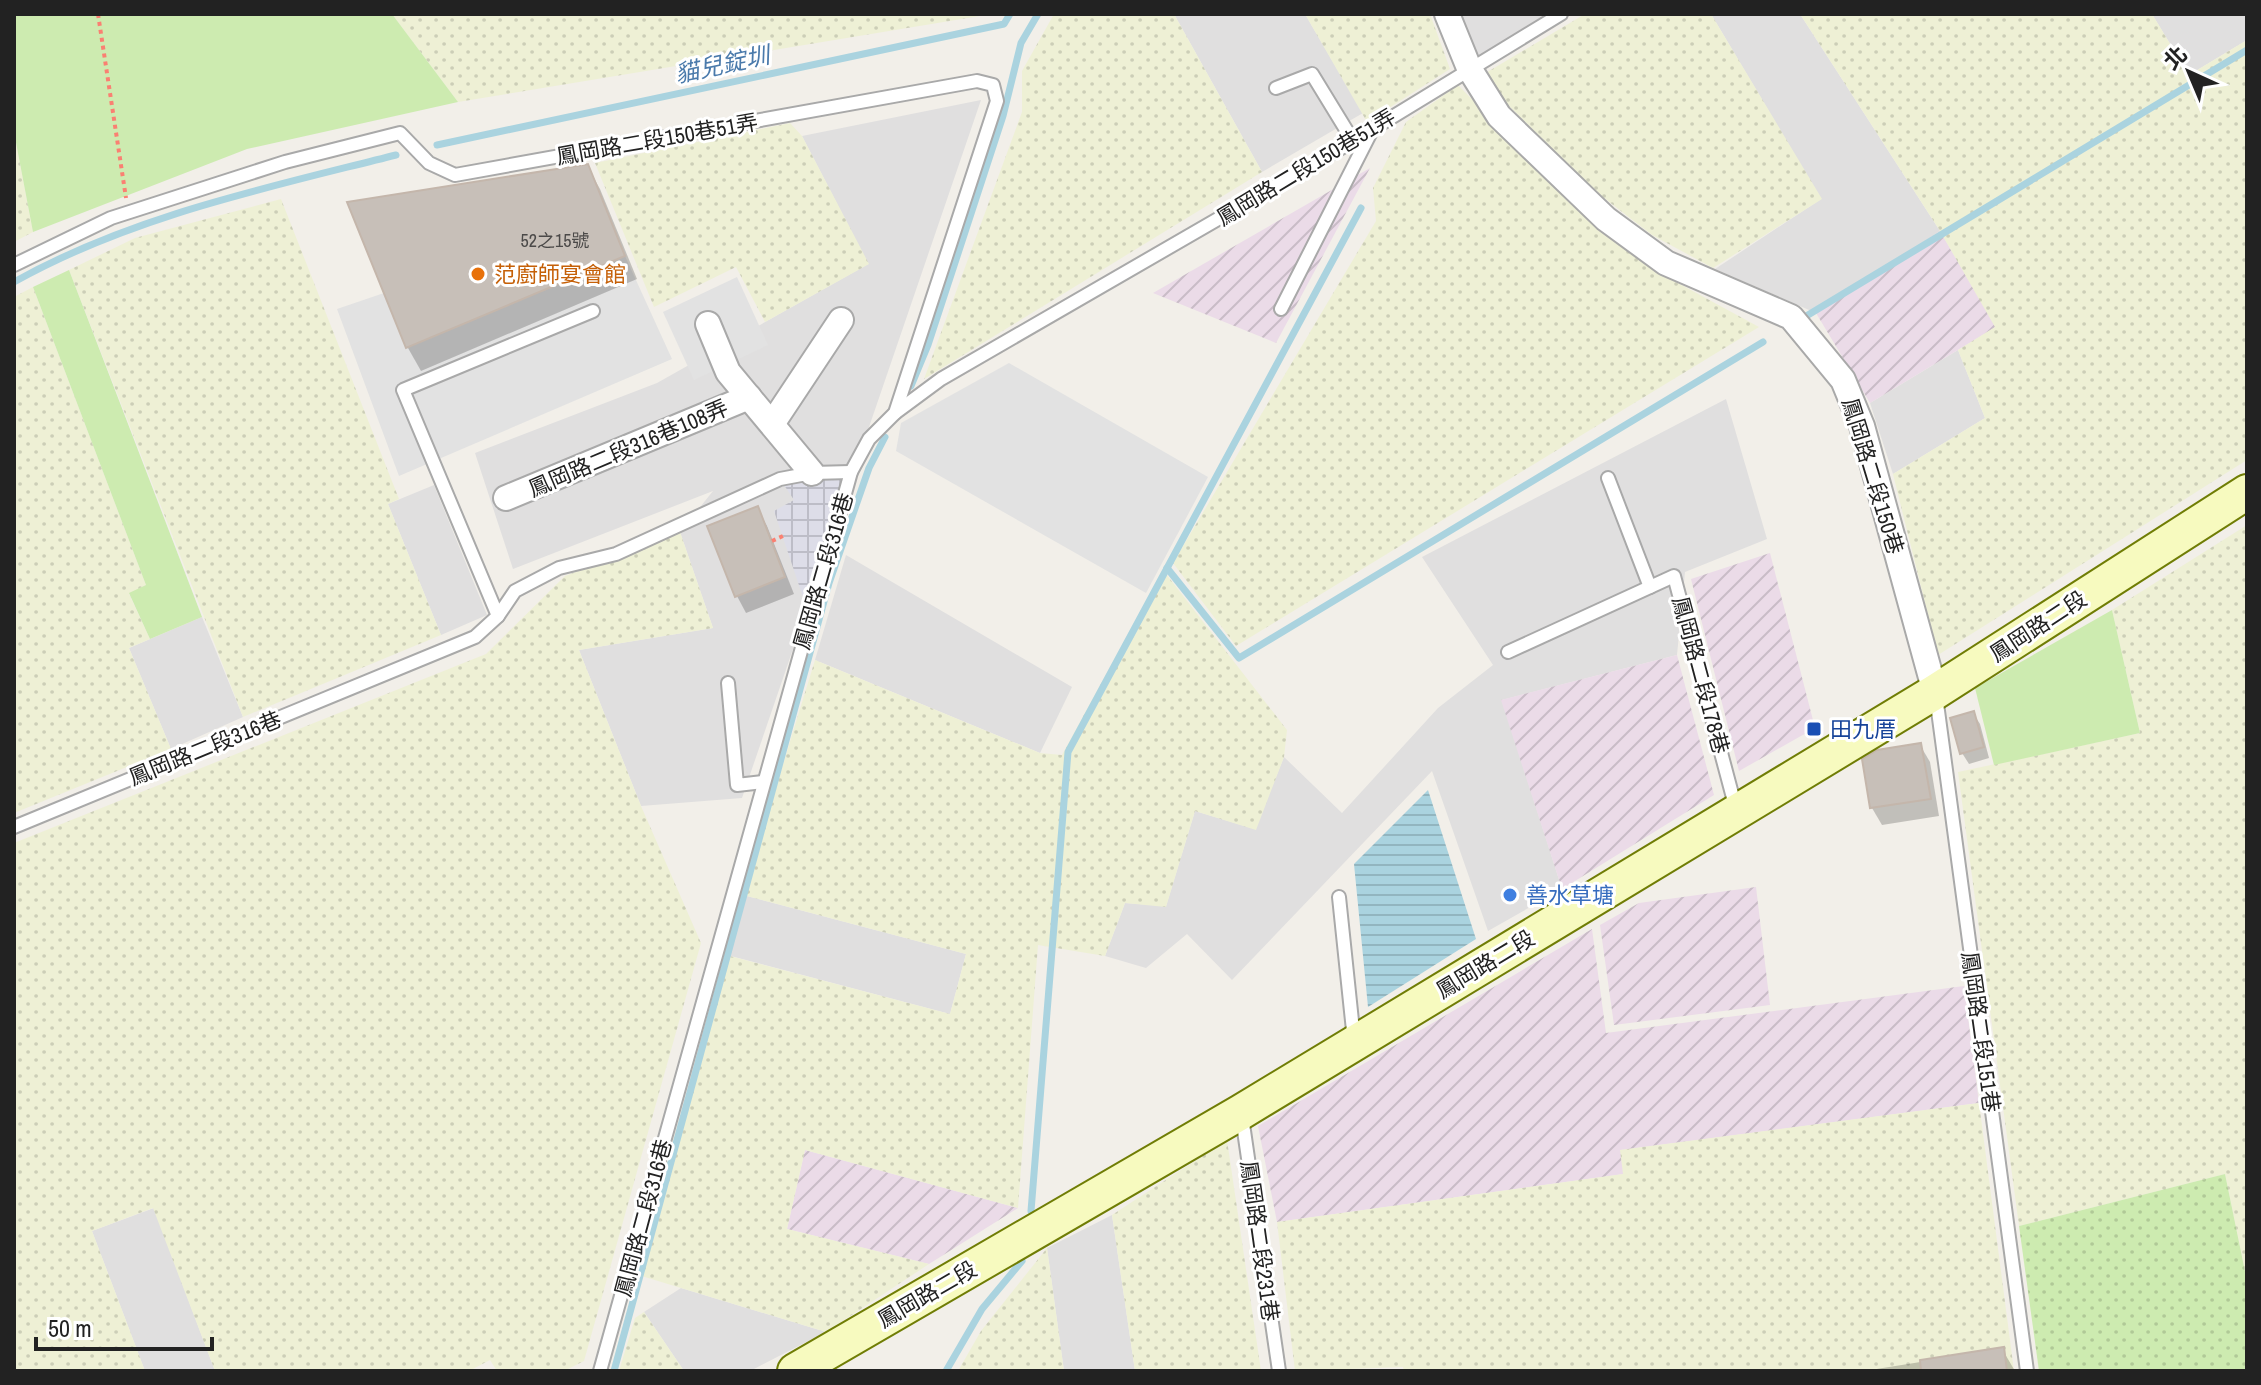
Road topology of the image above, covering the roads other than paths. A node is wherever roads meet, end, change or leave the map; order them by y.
1 (1447, 14) edge
2 (1561, 14) edge
3 (1469, 68) junction
4 (1276, 88) dead end
5 (1374, 127) junction
6 (1353, 141) junction
7 (14, 265) edge
8 (1281, 309) dead end
9 (593, 311) dead end
10 (841, 320) dead end
11 (708, 324) dead end
12 (749, 397) junction
13 (895, 413) junction
14 (772, 424) junction
15 (851, 472) junction
16 (812, 473) junction
17 (1608, 478) dead end
18 (2247, 492) edge
19 (506, 498) dead end
20 (1650, 587) junction
21 (498, 616) junction
22 (1508, 652) dead end
23 (728, 683) dead end
24 (1935, 692) junction
25 (763, 782) junction
26 (1737, 812) junction
27 (14, 827) edge
28 (1339, 897) dead end
29 (1354, 1043) junction
30 (1241, 1112) junction
31 (600, 1371) edge
32 (795, 1371) edge
33 (1279, 1371) edge
34 (2027, 1371) edge

1 - 3 street, 鳳岡路二段150巷
2 - 3 lane, 鳳岡路二段150巷51弄
3 - 5 lane, 鳳岡路二段150巷51弄
3 - 24 street, 鳳岡路二段150巷
4 - 6 lane
5 - 6 lane, 鳳岡路二段150巷51弄
5 - 8 lane
6 - 13 lane, 鳳岡路二段150巷51弄
7 - 13 lane, 鳳岡路二段150巷51弄
9 - 21 lane
10 - 14 street
11 - 12 street, 鳳岡路二段316巷108弄
12 - 14 street, 鳳岡路二段316巷108弄
12 - 19 street, 鳳岡路二段316巷108弄
13 - 15 lane, 鳳岡路二段150巷51弄
14 - 16 street, 鳳岡路二段316巷108弄
15 - 16 lane, 鳳岡路二段316巷
15 - 25 lane, 鳳岡路二段316巷
16 - 21 lane, 鳳岡路二段316巷
17 - 20 lane
18 - 24 street, 鳳岡路二段
20 - 22 lane, 鳳岡路二段178巷
20 - 26 lane, 鳳岡路二段178巷
21 - 27 lane, 鳳岡路二段316巷
23 - 25 lane
24 - 26 street, 鳳岡路二段
24 - 34 lane, 鳳岡路二段151巷
25 - 31 lane, 鳳岡路二段316巷
26 - 29 street, 鳳岡路二段
28 - 29 lane
29 - 30 street, 鳳岡路二段
30 - 32 street, 鳳岡路二段
30 - 33 lane, 鳳岡路二段231巷

